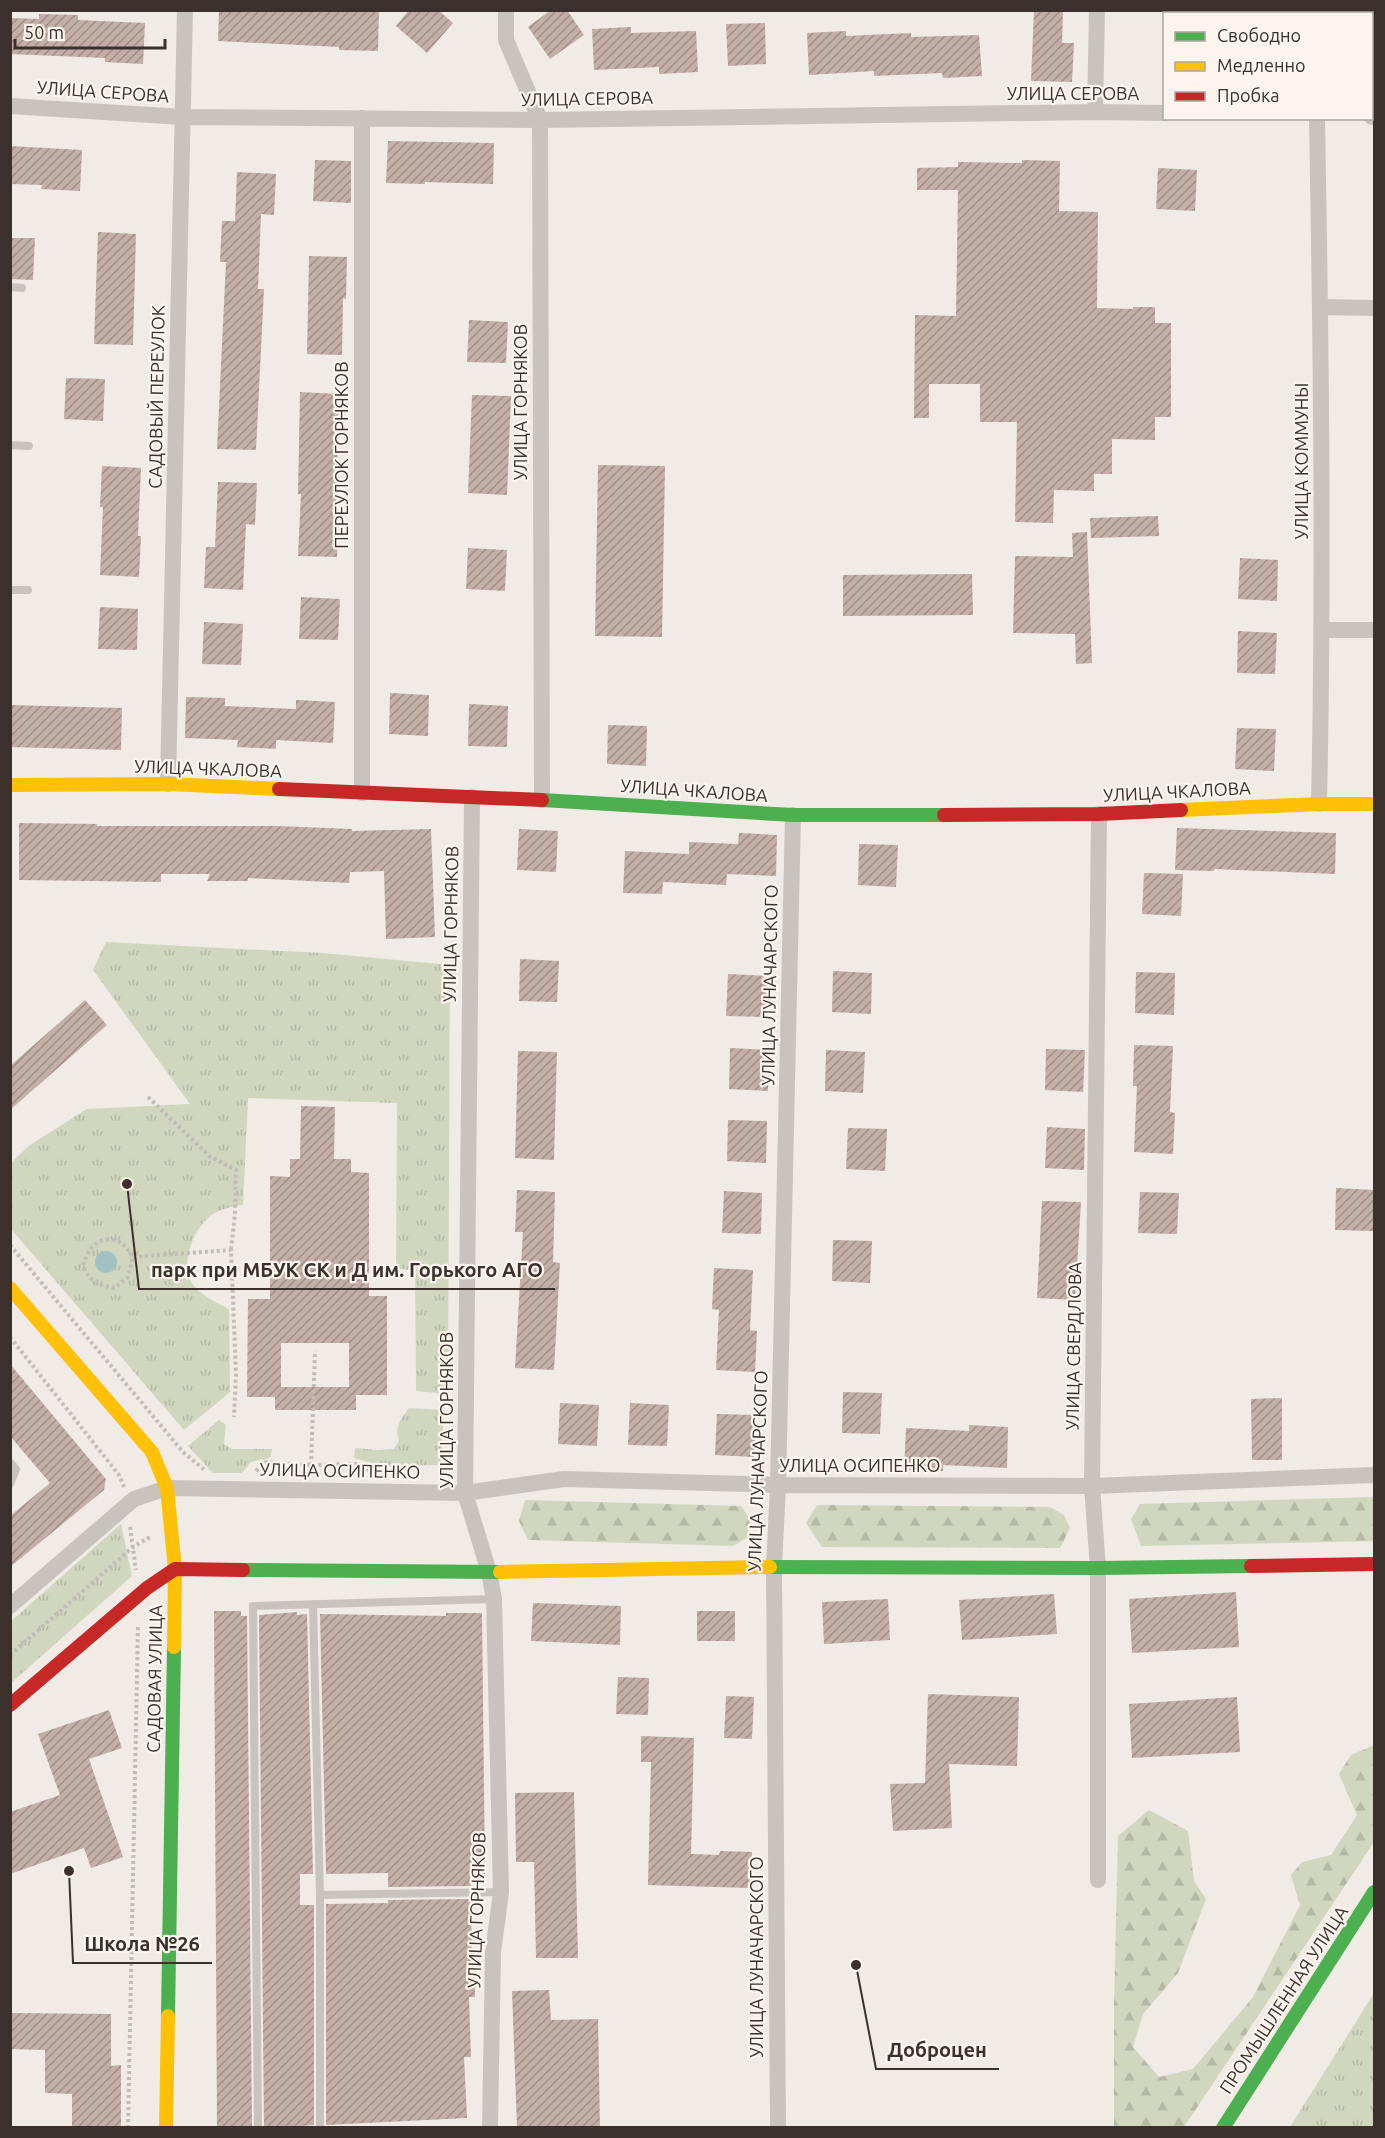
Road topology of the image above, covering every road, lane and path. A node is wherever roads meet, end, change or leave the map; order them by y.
1 (185, 10) edge
2 (506, 10) edge
3 (1097, 10) edge
4 (10, 106) edge
5 (1095, 112) junction
6 (1163, 113) edge
7 (182, 117) junction
8 (362, 118) junction
9 (540, 120) junction
10 (1317, 120) edge
11 (10, 287) edge
12 (22, 288) dead end
13 (1320, 307) junction
14 (1374, 308) edge
15 (10, 445) edge
16 (29, 446) dead end
17 (10, 590) edge
18 (28, 590) dead end
19 (1323, 630) junction
20 (1374, 630) edge
21 (168, 784) junction
22 (10, 785) edge
23 (362, 793) junction
24 (472, 797) junction
25 (542, 800) junction
26 (1319, 804) junction
27 (1374, 804) edge
28 (1099, 814) junction
29 (793, 815) junction
30 (148, 1097) dead end
31 (10, 1245) edge
32 (231, 1250) junction
33 (133, 1257) junction
34 (10, 1288) edge
35 (10, 1337) edge
36 (315, 1351) dead end
37 (234, 1417) dead end
38 (10, 1462) edge
39 (253, 1473) dead end
40 (210, 1474) dead end
41 (1374, 1475) edge
42 (10, 1484) edge
43 (778, 1485) junction
44 (1092, 1486) junction
45 (167, 1488) junction
46 (465, 1493) junction
47 (127, 1505) junction
48 (172, 1524) junction
49 (133, 1547) junction
50 (1374, 1564) edge
51 (774, 1567) junction
52 (1098, 1568) junction
53 (175, 1569) junction
54 (489, 1572) junction
55 (138, 1595) junction
56 (494, 1599) junction
57 (12, 1601) edge
58 (313, 1604) junction
59 (10, 1655) edge
60 (10, 1705) edge
61 (1098, 1880) dead end
62 (501, 1892) junction
63 (1374, 1892) edge
64 (320, 1895) junction
65 (128, 2127) edge
66 (166, 2127) edge
67 (258, 2127) edge
68 (320, 2127) edge
69 (490, 2127) edge
70 (778, 2127) edge
71 (1223, 2127) edge

1 - 7 street, САДОВЫЙ ПЕРЕУЛОК
2 - 9 street, УЛИЦА ГОРНЯКОВ
3 - 5 street
4 - 7 street, УЛИЦА СЕРОВА
5 - 6 street, УЛИЦА СЕРОВА
5 - 9 street, УЛИЦА СЕРОВА
7 - 8 street, УЛИЦА СЕРОВА
7 - 21 street, САДОВЫЙ ПЕРЕУЛОК
8 - 9 street, УЛИЦА СЕРОВА
8 - 23 street, ПЕРЕУЛОК ГОРНЯКОВ
9 - 25 street, УЛИЦА ГОРНЯКОВ
10 - 13 street, УЛИЦА КОММУНЫ
11 - 12 lane
13 - 14 street
13 - 19 street, УЛИЦА КОММУНЫ
15 - 16 lane
17 - 18 lane
19 - 20 street
19 - 26 street, УЛИЦА КОММУНЫ
21 - 22 street, УЛИЦА ЧКАЛОВА
21 - 23 street, УЛИЦА ЧКАЛОВА
23 - 24 street, УЛИЦА ЧКАЛОВА
24 - 25 street, УЛИЦА ЧКАЛОВА
24 - 46 street, УЛИЦА ГОРНЯКОВ
25 - 29 street, УЛИЦА ЧКАЛОВА
26 - 27 street, УЛИЦА ЧКАЛОВА
26 - 28 street, УЛИЦА ЧКАЛОВА
28 - 29 street, УЛИЦА ЧКАЛОВА
28 - 44 street, УЛИЦА СВЕРДЛОВА
29 - 43 street, УЛИЦА ЛУНАЧАРСКОГО
30 - 32 path
31 - 40 path
32 - 33 path
32 - 37 path
33 - 33 path
34 - 45 street, САДОВАЯ УЛИЦА
35 - 47 path
36 - 39 path
38 - 42 lane
41 - 44 street, УЛИЦА ОСИПЕНКО
43 - 44 street, УЛИЦА ОСИПЕНКО
43 - 46 street, УЛИЦА ОСИПЕНКО
43 - 51 street, УЛИЦА ЛУНАЧАРСКОГО
44 - 52 street, УЛИЦА СВЕРДЛОВА
45 - 46 street, УЛИЦА ОСИПЕНКО
45 - 47 street, УЛИЦА ОСИПЕНКО
45 - 48 street, САДОВАЯ УЛИЦА
46 - 54 street, УЛИЦА ГОРНЯКОВ
47 - 49 path
47 - 57 street, УЛИЦА ОСИПЕНКО
48 - 49 path
48 - 53 street, САДОВАЯ УЛИЦА
49 - 55 path
49 - 59 path
50 - 52 street
51 - 52 street
51 - 54 street
51 - 70 street, УЛИЦА ЛУНАЧАРСКОГО
52 - 61 street, УЛИЦА СВЕРДЛОВА
53 - 54 street
53 - 55 street
53 - 66 street, САДОВАЯ УЛИЦА
54 - 56 street, УЛИЦА ГОРНЯКОВ
55 - 60 street
55 - 65 path
56 - 58 lane
56 - 62 street, УЛИЦА ГОРНЯКОВ
58 - 64 lane
58 - 67 lane
62 - 64 lane
62 - 69 street, УЛИЦА ГОРНЯКОВ
63 - 71 street, ПРОМЫШЛЕННАЯ УЛИЦА
64 - 68 lane

